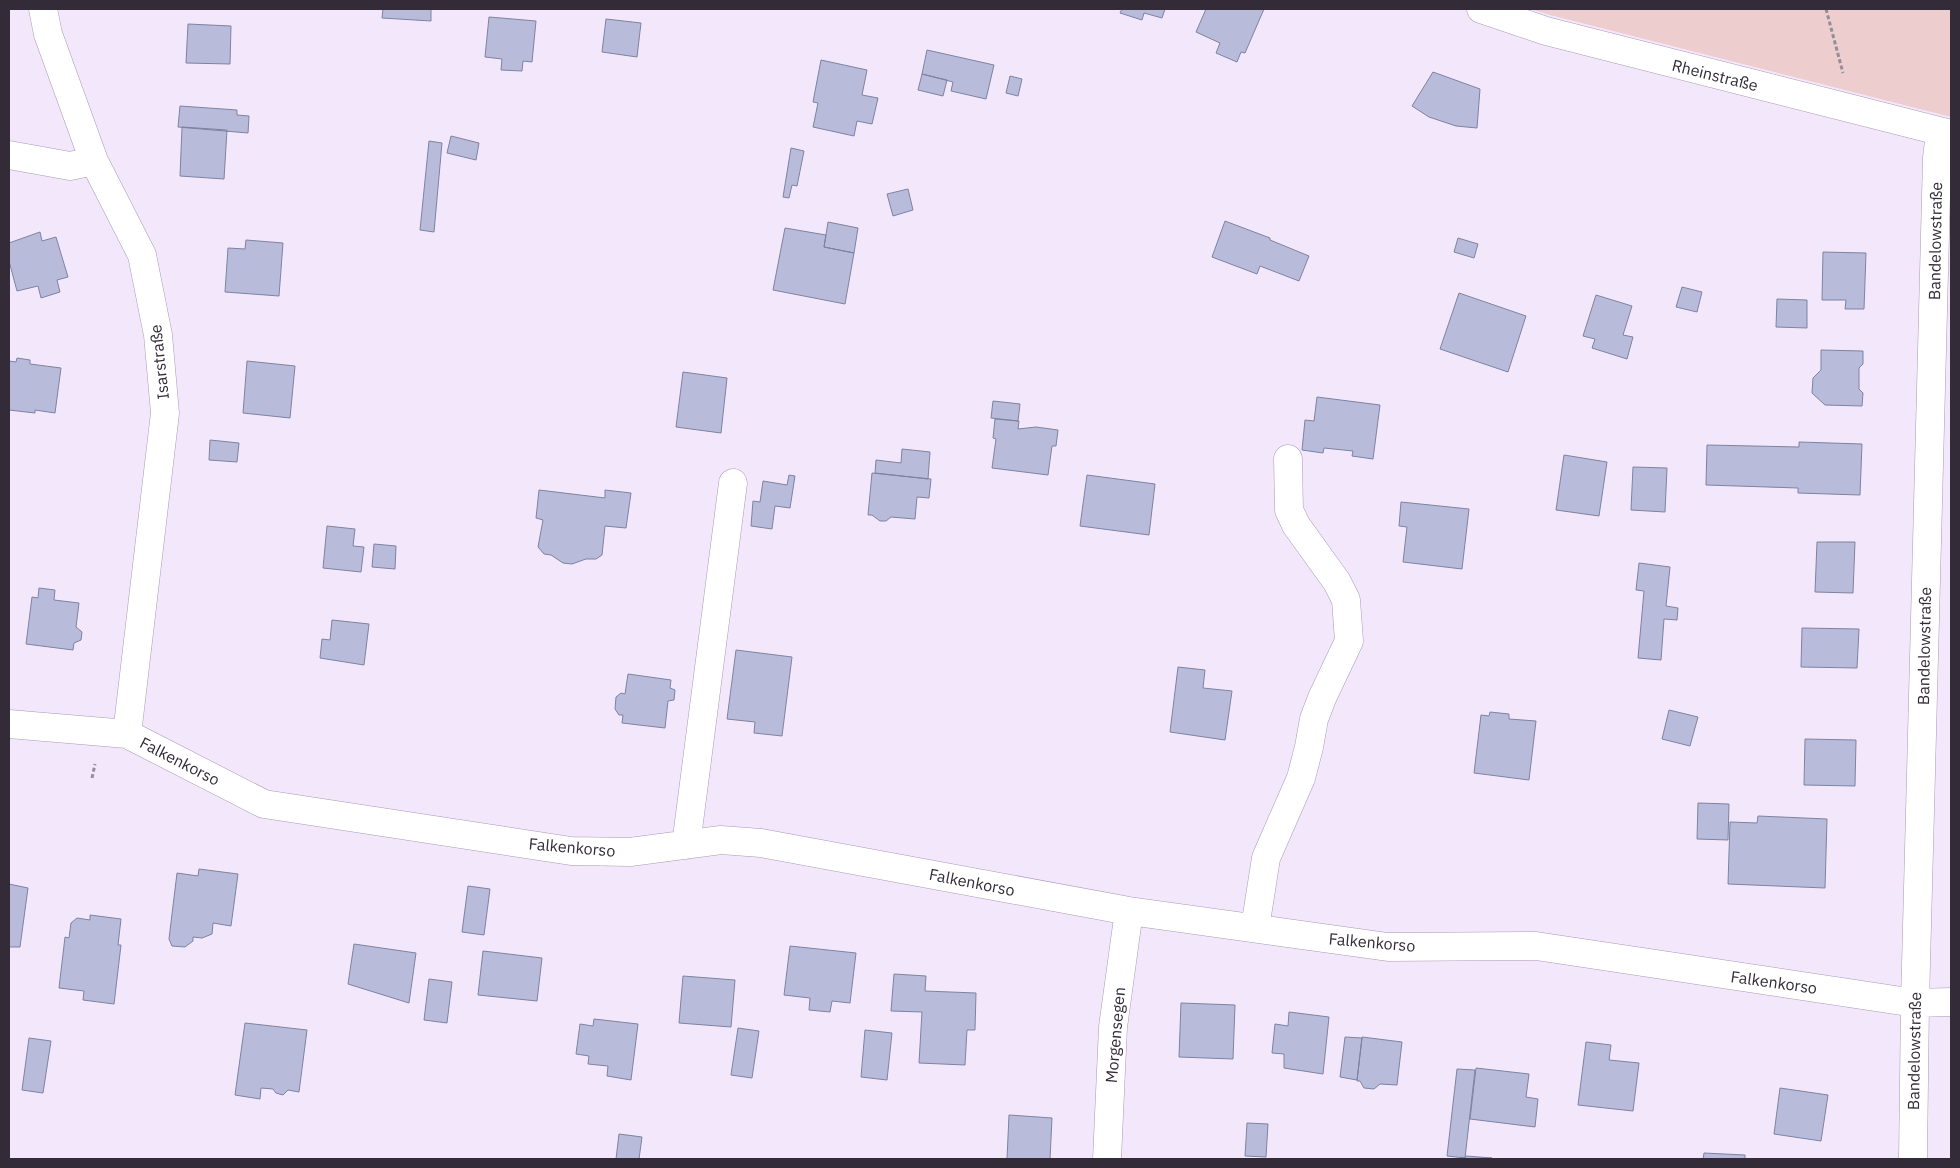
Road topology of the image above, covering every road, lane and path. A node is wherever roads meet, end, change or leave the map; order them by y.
1 (43, 9) edge
2 (1481, 9) edge
3 (1826, 9) edge
4 (1853, 110) junction
5 (1946, 134) edge
6 (9, 155) edge
7 (94, 161) junction
8 (1288, 459) dead end
9 (734, 483) dead end
10 (9, 724) edge
11 (128, 734) junction
12 (686, 844) junction
13 (1129, 911) junction
14 (1255, 928) junction
15 (1951, 1002) edge
16 (1915, 1003) junction
17 (1107, 1159) edge
18 (1913, 1159) edge

1 - 7 street, Isarstraße
2 - 4 street, Rheinstraße
3 - 4 path
4 - 5 street, Rheinstraße
5 - 16 street, Bandelowstraße
6 - 7 street
7 - 11 street, Isarstraße
8 - 14 street
9 - 12 street
10 - 11 street, Falkenkorso
11 - 12 street, Falkenkorso
12 - 13 street, Falkenkorso
13 - 14 street, Falkenkorso
13 - 17 street, Morgensegen
14 - 16 street, Falkenkorso
15 - 16 street, Falkenkorso
16 - 18 street, Bandelowstraße

